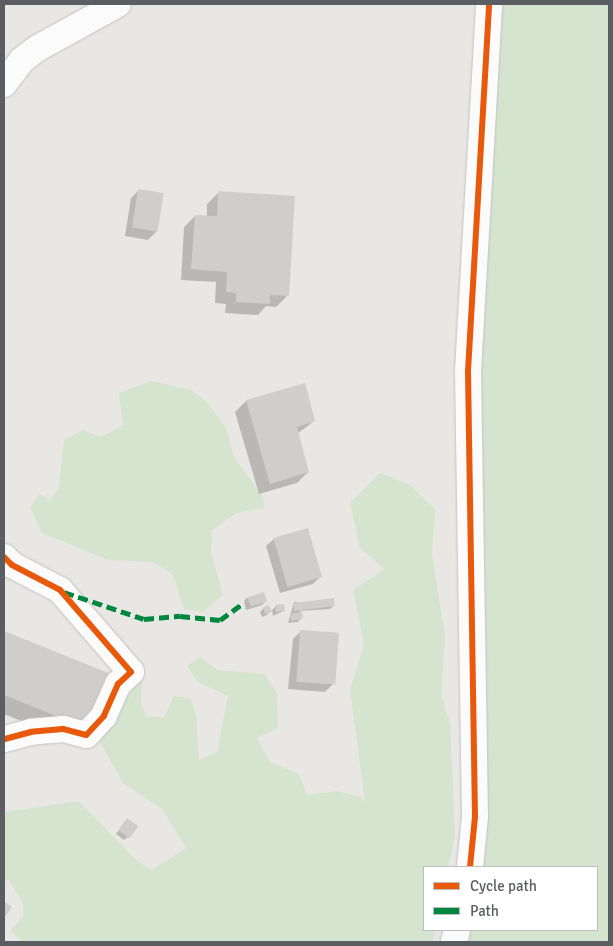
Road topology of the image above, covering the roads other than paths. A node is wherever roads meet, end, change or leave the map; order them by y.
1 (118, 4) edge
2 (490, 4) edge
3 (4, 84) edge
4 (4, 557) edge
5 (4, 739) edge
6 (470, 866) edge

1 - 3 street
2 - 6 street
4 - 5 street

